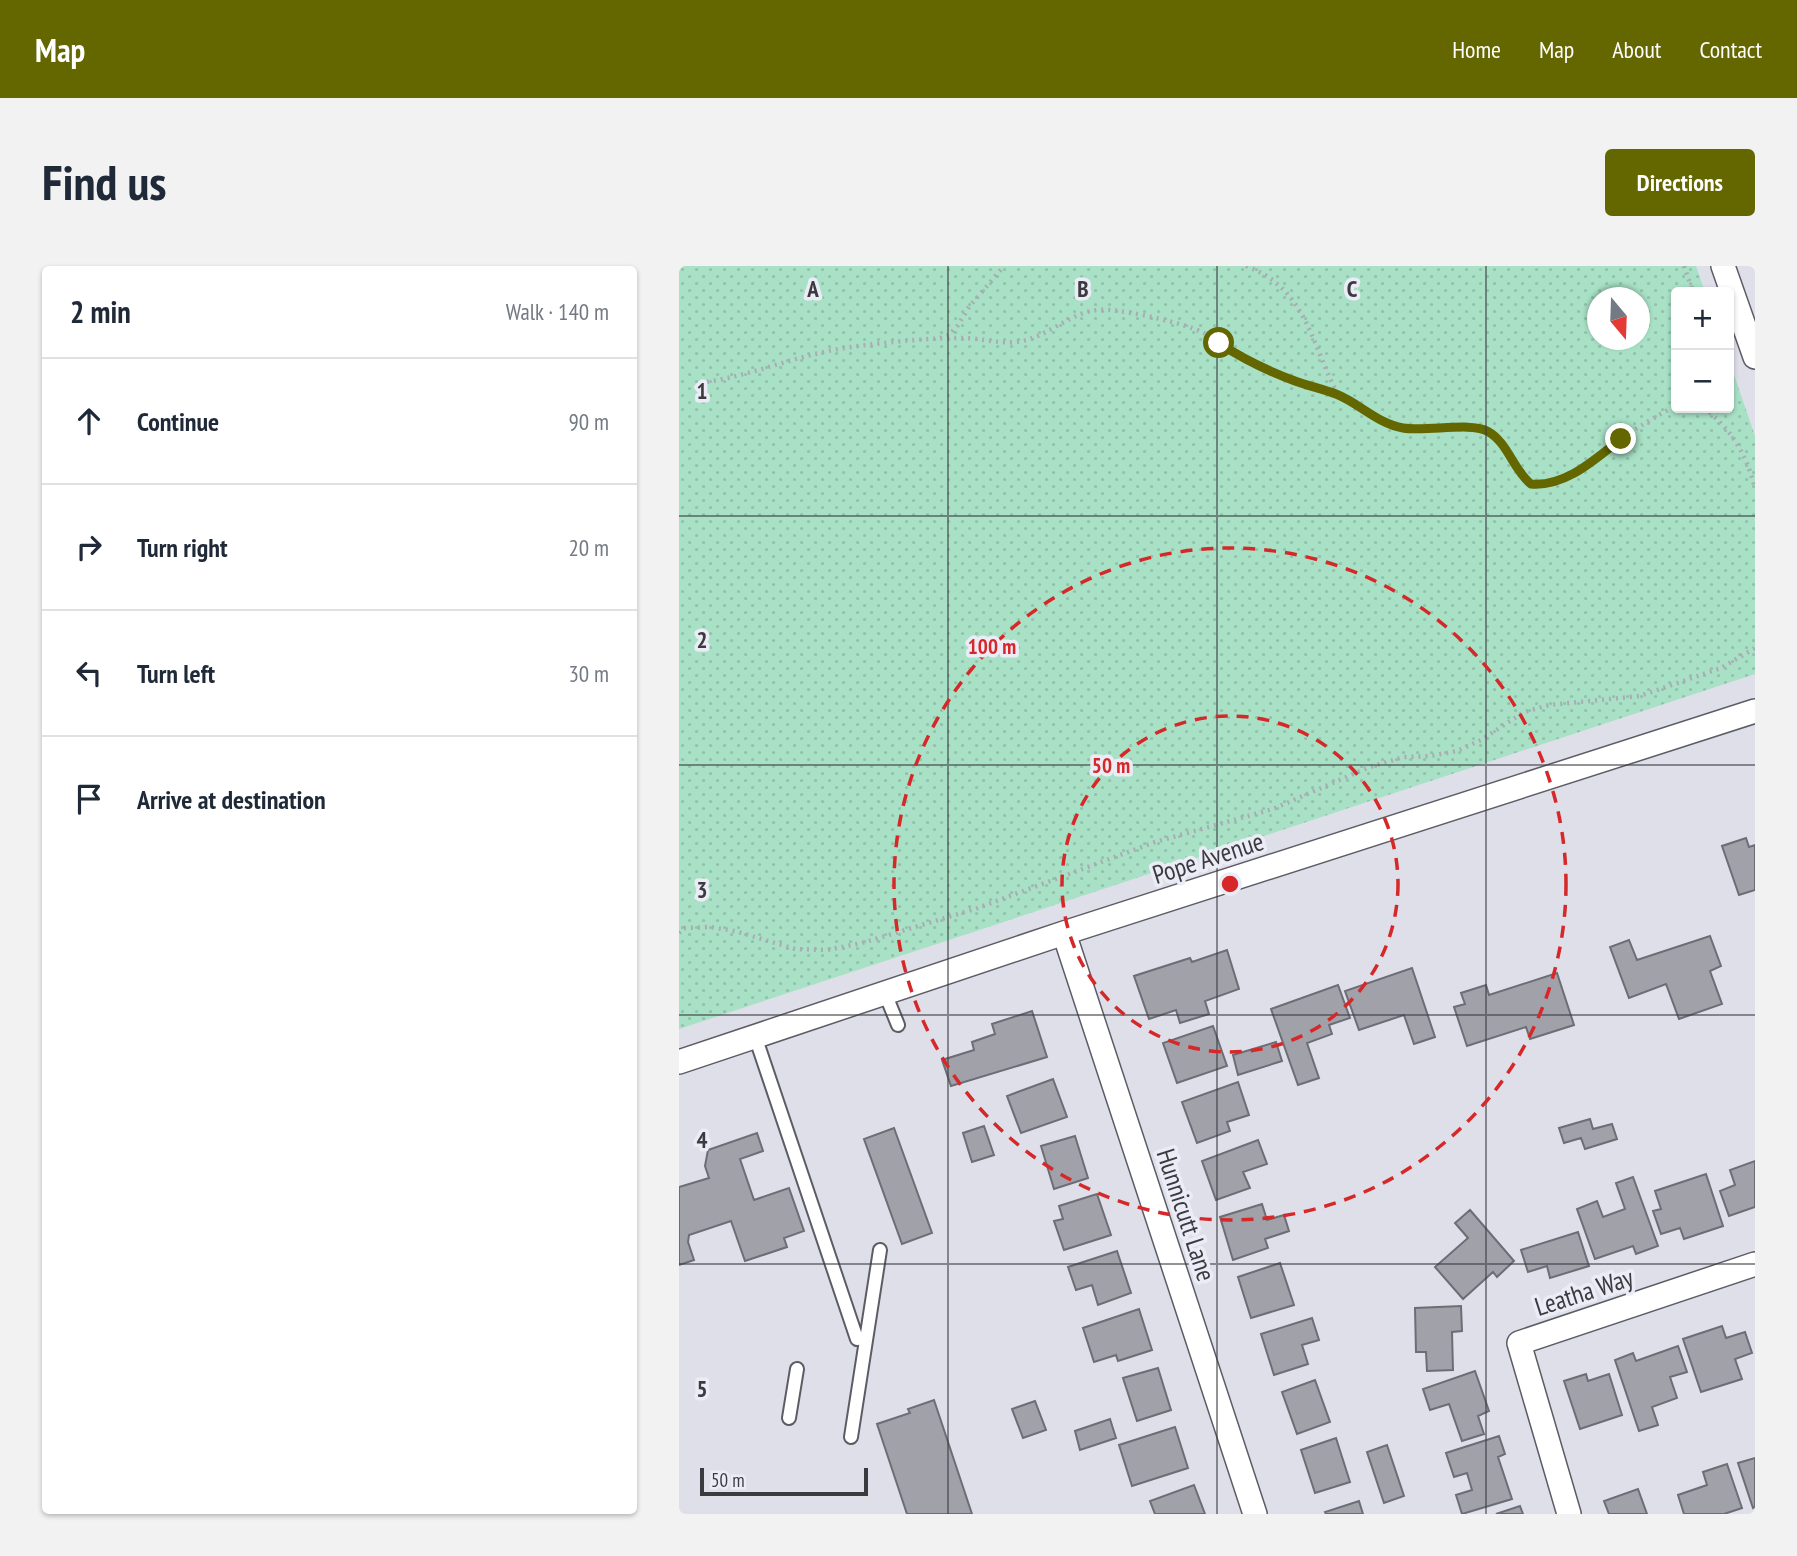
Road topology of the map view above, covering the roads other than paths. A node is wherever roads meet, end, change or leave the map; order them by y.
1 (1723, 266) edge
2 (1755, 357) edge
3 (1755, 711) edge
4 (1064, 933) junction
5 (885, 993) junction
6 (898, 1025) dead end
7 (755, 1036) junction
8 (679, 1062) edge
9 (880, 1250) dead end
10 (1755, 1264) edge
11 (857, 1339) dead end
12 (797, 1369) dead end
13 (789, 1418) dead end
14 (851, 1437) dead end
15 (1255, 1514) edge
16 (1569, 1514) edge

1 - 2 street
3 - 4 street, Pope Avenue
4 - 5 street, Pope Avenue
4 - 15 street, Hunnicutt Lane
5 - 6 lane
5 - 7 street, Pope Avenue
7 - 8 street, Pope Avenue
7 - 11 lane
9 - 14 lane
10 - 16 street, Leatha Way
12 - 13 lane

